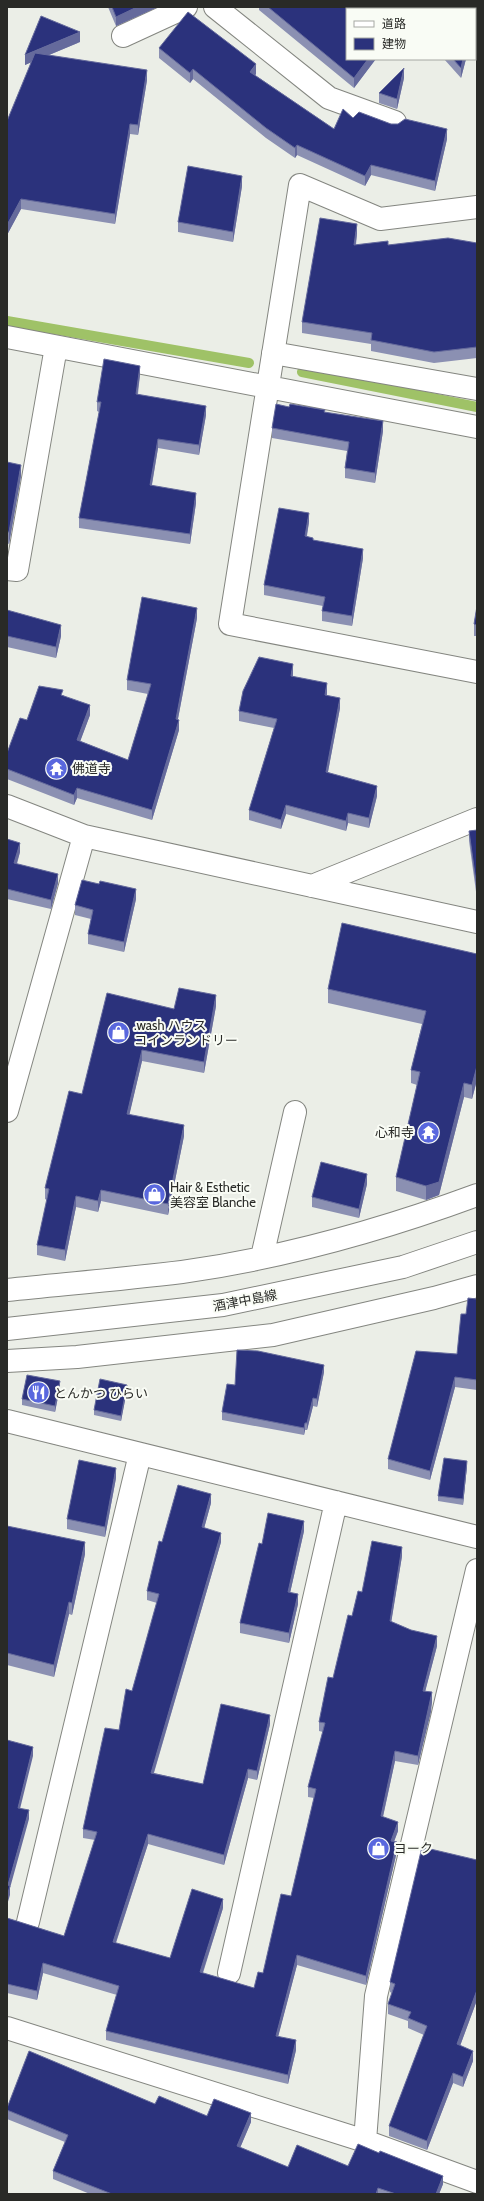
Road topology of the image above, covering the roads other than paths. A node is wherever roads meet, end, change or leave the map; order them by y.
1 (186, 7) edge
2 (215, 7) edge
3 (123, 36) dead end
4 (395, 122) edge
5 (477, 206) edge
6 (7, 337) edge
7 (56, 346) junction
8 (273, 353) junction
9 (268, 387) junction
10 (477, 389) edge
11 (477, 427) edge
12 (7, 569) edge
13 (477, 672) edge
14 (7, 806) edge
15 (477, 819) edge
16 (84, 836) junction
17 (312, 886) junction
18 (477, 922) edge
19 (7, 1111) edge
20 (295, 1112) dead end
21 (477, 1195) edge
22 (477, 1242) edge
23 (262, 1256) junction
24 (477, 1286) edge
25 (7, 1290) edge
26 (7, 1329) edge
27 (7, 1361) edge
28 (7, 1420) edge
29 (140, 1454) junction
30 (336, 1502) junction
31 (477, 1537) edge
32 (477, 1570) edge
33 (28, 1922) dead end
34 (229, 1973) dead end
35 (7, 2028) edge
36 (366, 2141) junction
37 (477, 2182) edge

1 - 3 street
2 - 4 street
5 - 8 street
6 - 7 street
7 - 9 street
7 - 12 street
8 - 9 street
8 - 10 street
9 - 11 street
9 - 13 street
14 - 16 street
15 - 17 street
16 - 17 street
16 - 19 street
17 - 18 street
20 - 23 street
21 - 23 street
22 - 26 street, 酒津中島線
23 - 25 street
24 - 27 street
28 - 29 street
29 - 30 street
29 - 33 street
30 - 31 street
30 - 34 street
32 - 36 street
35 - 36 street
36 - 37 street

